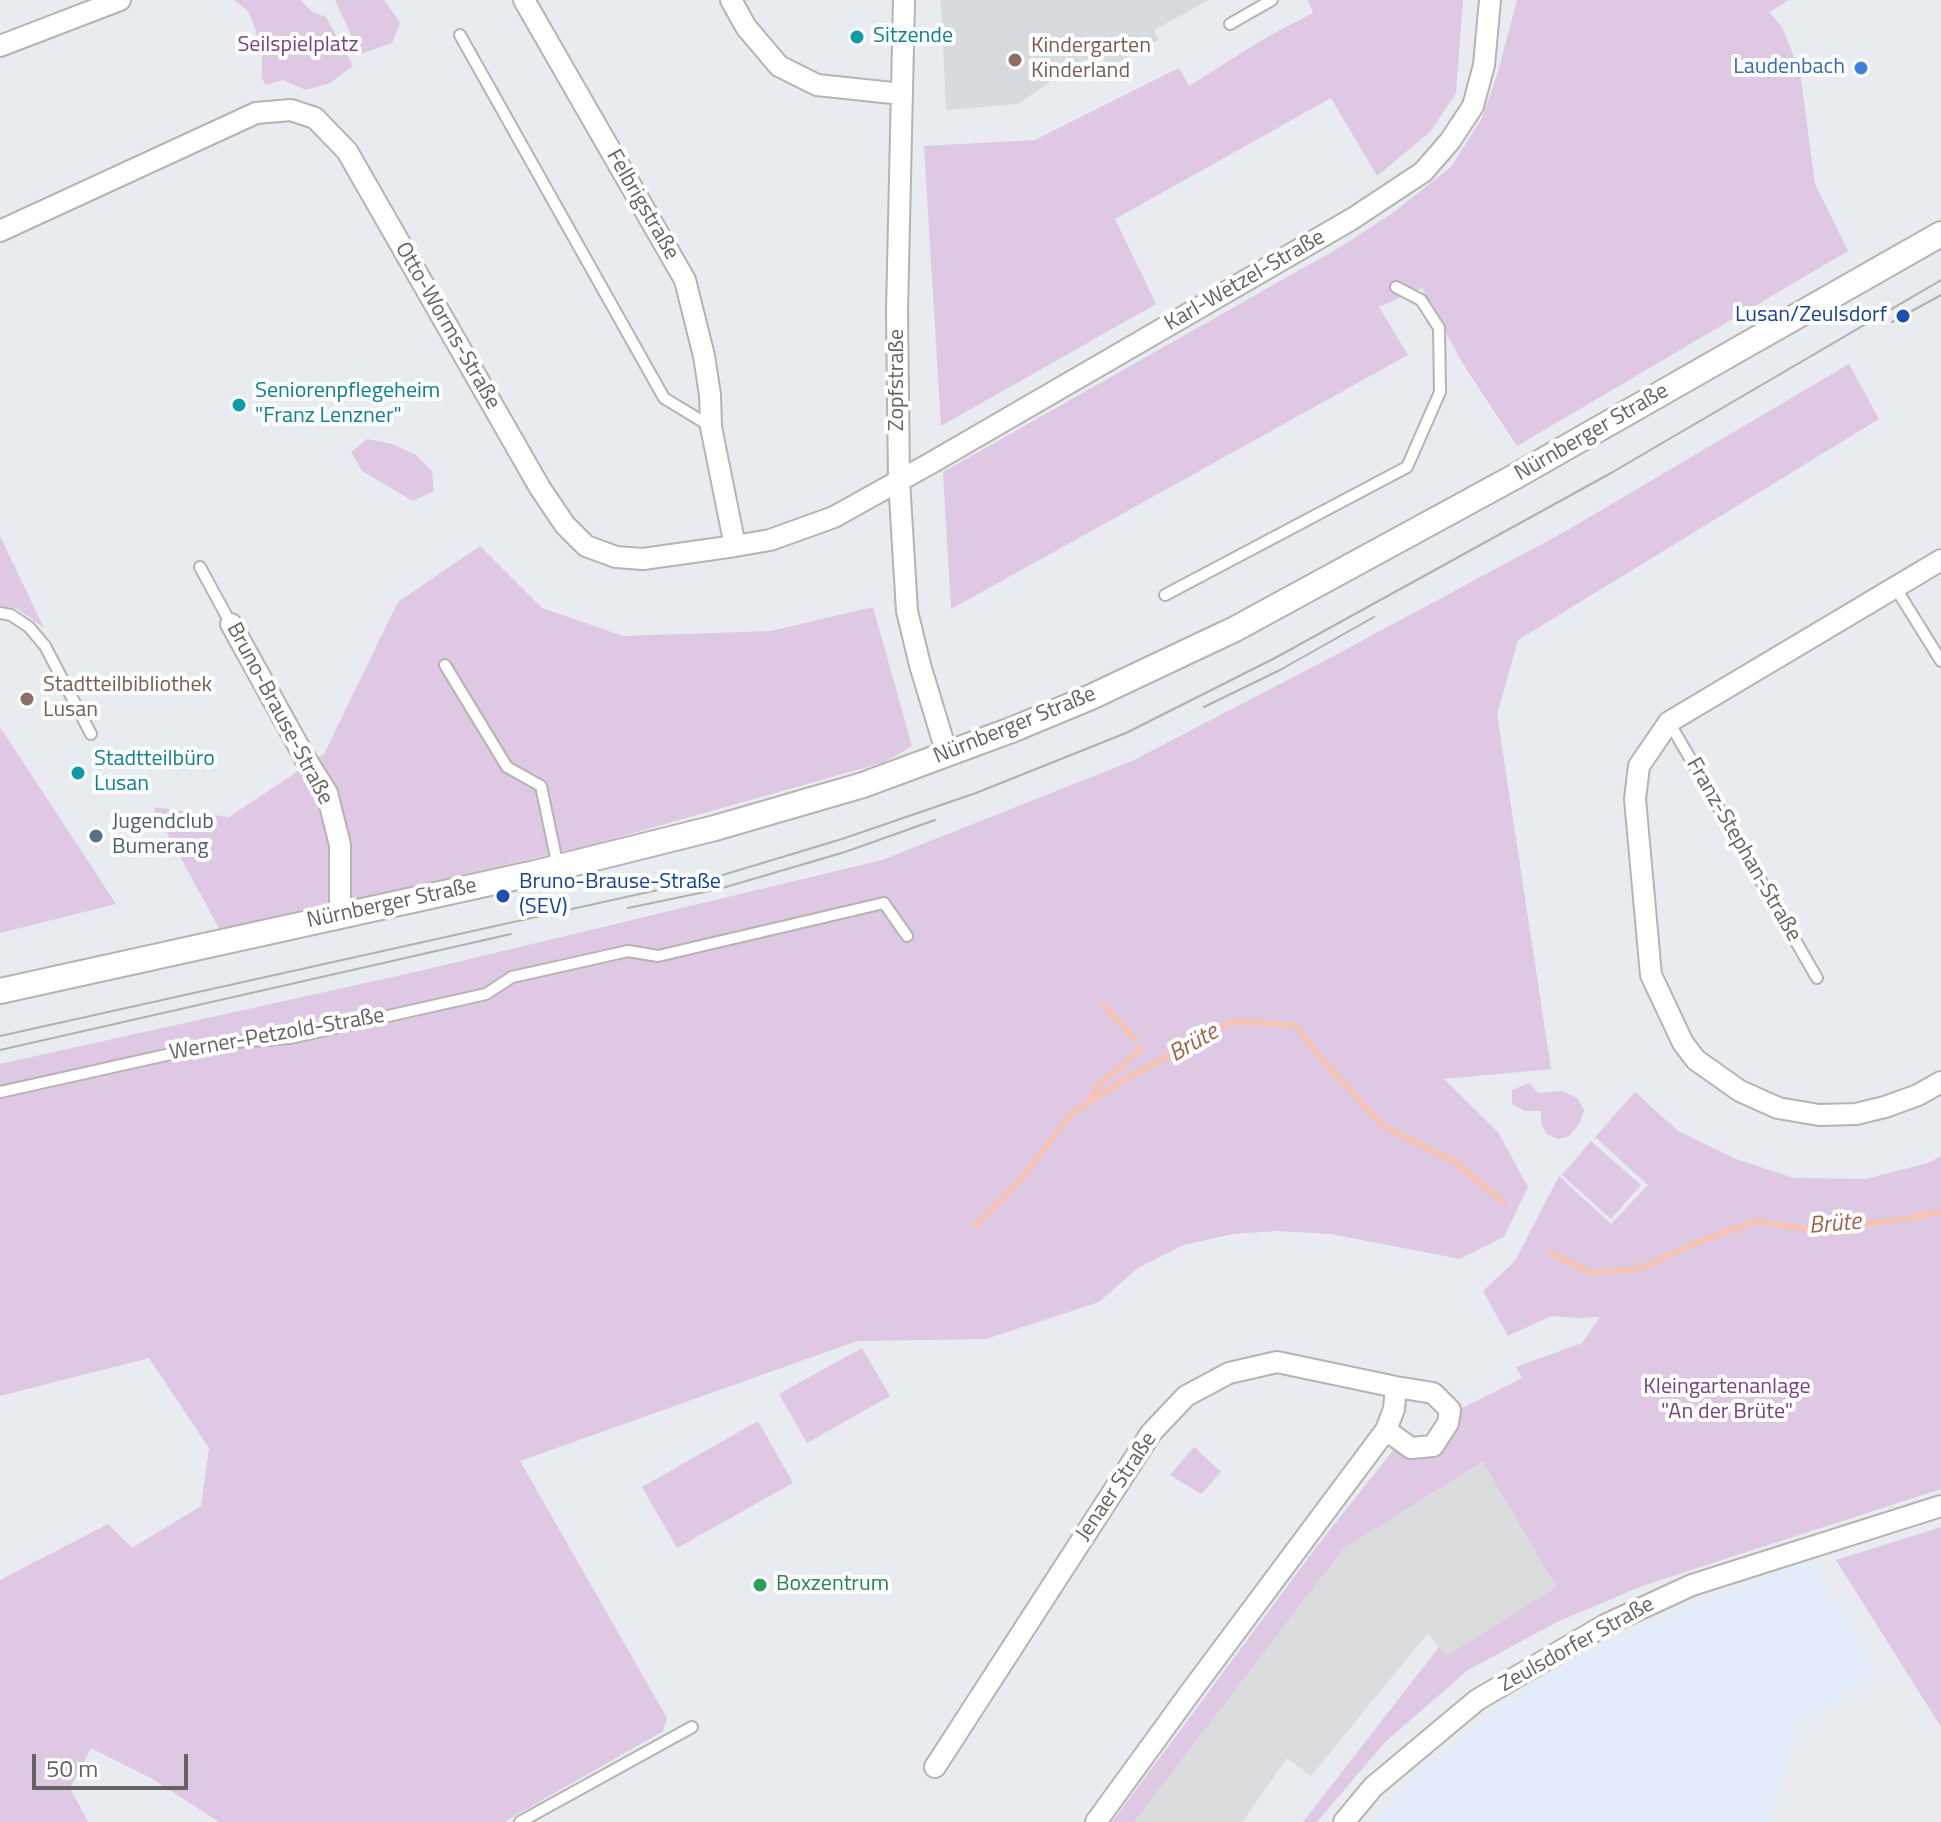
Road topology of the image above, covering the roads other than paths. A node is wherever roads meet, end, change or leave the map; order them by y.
1 (120, 0) edge
2 (524, 0) edge
3 (731, 0) edge
4 (904, 0) edge
5 (1272, 0) edge
6 (1490, 0) edge
7 (1230, 24) dead end
8 (460, 35) dead end
9 (0, 46) edge
10 (902, 94) junction
11 (0, 231) edge
12 (1941, 234) edge
13 (1396, 287) dead end
14 (711, 427) junction
15 (899, 480) junction
16 (735, 546) junction
17 (1941, 560) edge
18 (200, 567) dead end
19 (1895, 587) junction
20 (1165, 595) dead end
21 (0, 613) edge
22 (231, 624) joint
23 (1941, 661) edge
24 (445, 665) dead end
25 (1669, 722) junction
26 (91, 734) dead end
27 (947, 754) junction
28 (558, 867) junction
29 (340, 915) junction
30 (907, 936) dead end
31 (1817, 978) dead end
32 (0, 991) edge
33 (1941, 1082) edge
34 (0, 1092) edge
35 (1396, 1387) junction
36 (1386, 1430) junction
37 (1941, 1506) edge
38 (692, 1727) dead end
39 (935, 1767) dead end
40 (520, 1822) edge
41 (1096, 1822) edge
42 (1344, 1822) edge

1 - 9 street
2 - 14 street, Felbrigstraße
3 - 10 street
4 - 10 street, Zopfstraße
5 - 7 lane
6 - 15 street, Karl-Wetzel-Straße
8 - 14 lane
10 - 15 street, Zopfstraße
11 - 16 street, Otto-Worms-Straße
12 - 27 street, Nürnberger Straße
13 - 20 lane
14 - 16 street, Felbrigstraße
15 - 16 street, Otto-Worms-Straße
15 - 27 street, Zopfstraße
17 - 19 street
18 - 22 lane, Bruno-Brause-Straße
19 - 23 lane
19 - 25 street
21 - 26 lane
22 - 29 street, Bruno-Brause-Straße
24 - 28 lane
25 - 31 lane, Franz-Stephan-Straße
25 - 33 street
27 - 28 street, Nürnberger Straße
28 - 29 street, Nürnberger Straße
29 - 32 street, Nürnberger Straße
30 - 34 lane, Werner-Petzold-Straße
35 - 36 street
35 - 36 street, Jenaer Straße
35 - 39 street, Jenaer Straße
36 - 41 street
37 - 42 street, Zeulsdorfer Straße
38 - 40 lane

